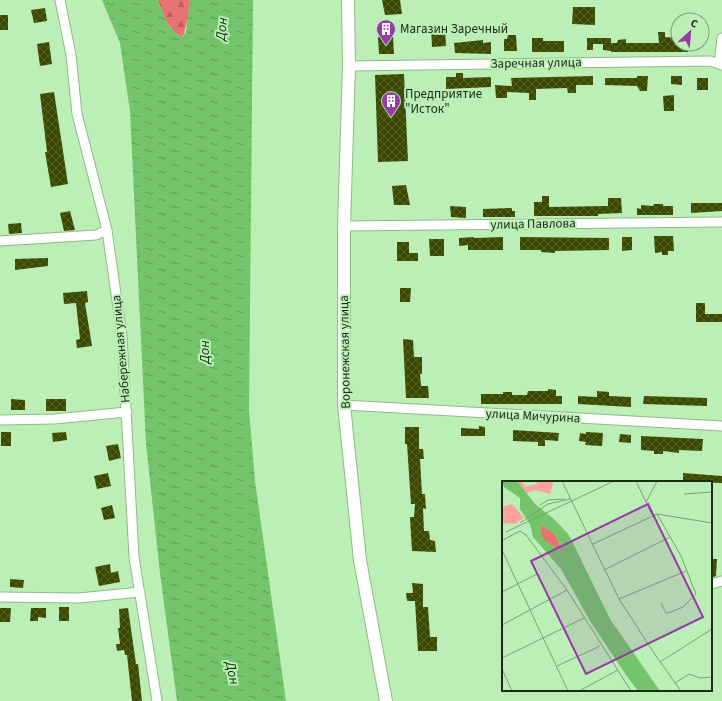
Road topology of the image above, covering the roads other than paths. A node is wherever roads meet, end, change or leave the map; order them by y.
1 (60, 0) edge
2 (348, 0) edge
3 (722, 38) edge
4 (720, 64) edge
5 (349, 66) junction
6 (722, 222) edge
7 (344, 226) junction
8 (107, 230) junction
9 (0, 241) edge
10 (344, 406) junction
11 (127, 412) junction
12 (0, 420) edge
13 (722, 426) edge
14 (140, 592) junction
15 (0, 597) edge
16 (157, 701) edge
17 (386, 701) edge

1 - 8 street, Набережная улица
2 - 5 street, Воронежская улица
3 - 4 street
4 - 5 street, Заречная улица
5 - 7 street, Воронежская улица
6 - 7 street, улица Павлова
7 - 10 street, Воронежская улица
8 - 9 street
8 - 11 street, Набережная улица
10 - 13 street, улица Мичурина
10 - 17 street, Воронежская улица
11 - 12 street
11 - 14 street, Набережная улица
14 - 15 street
14 - 16 street, Набережная улица

